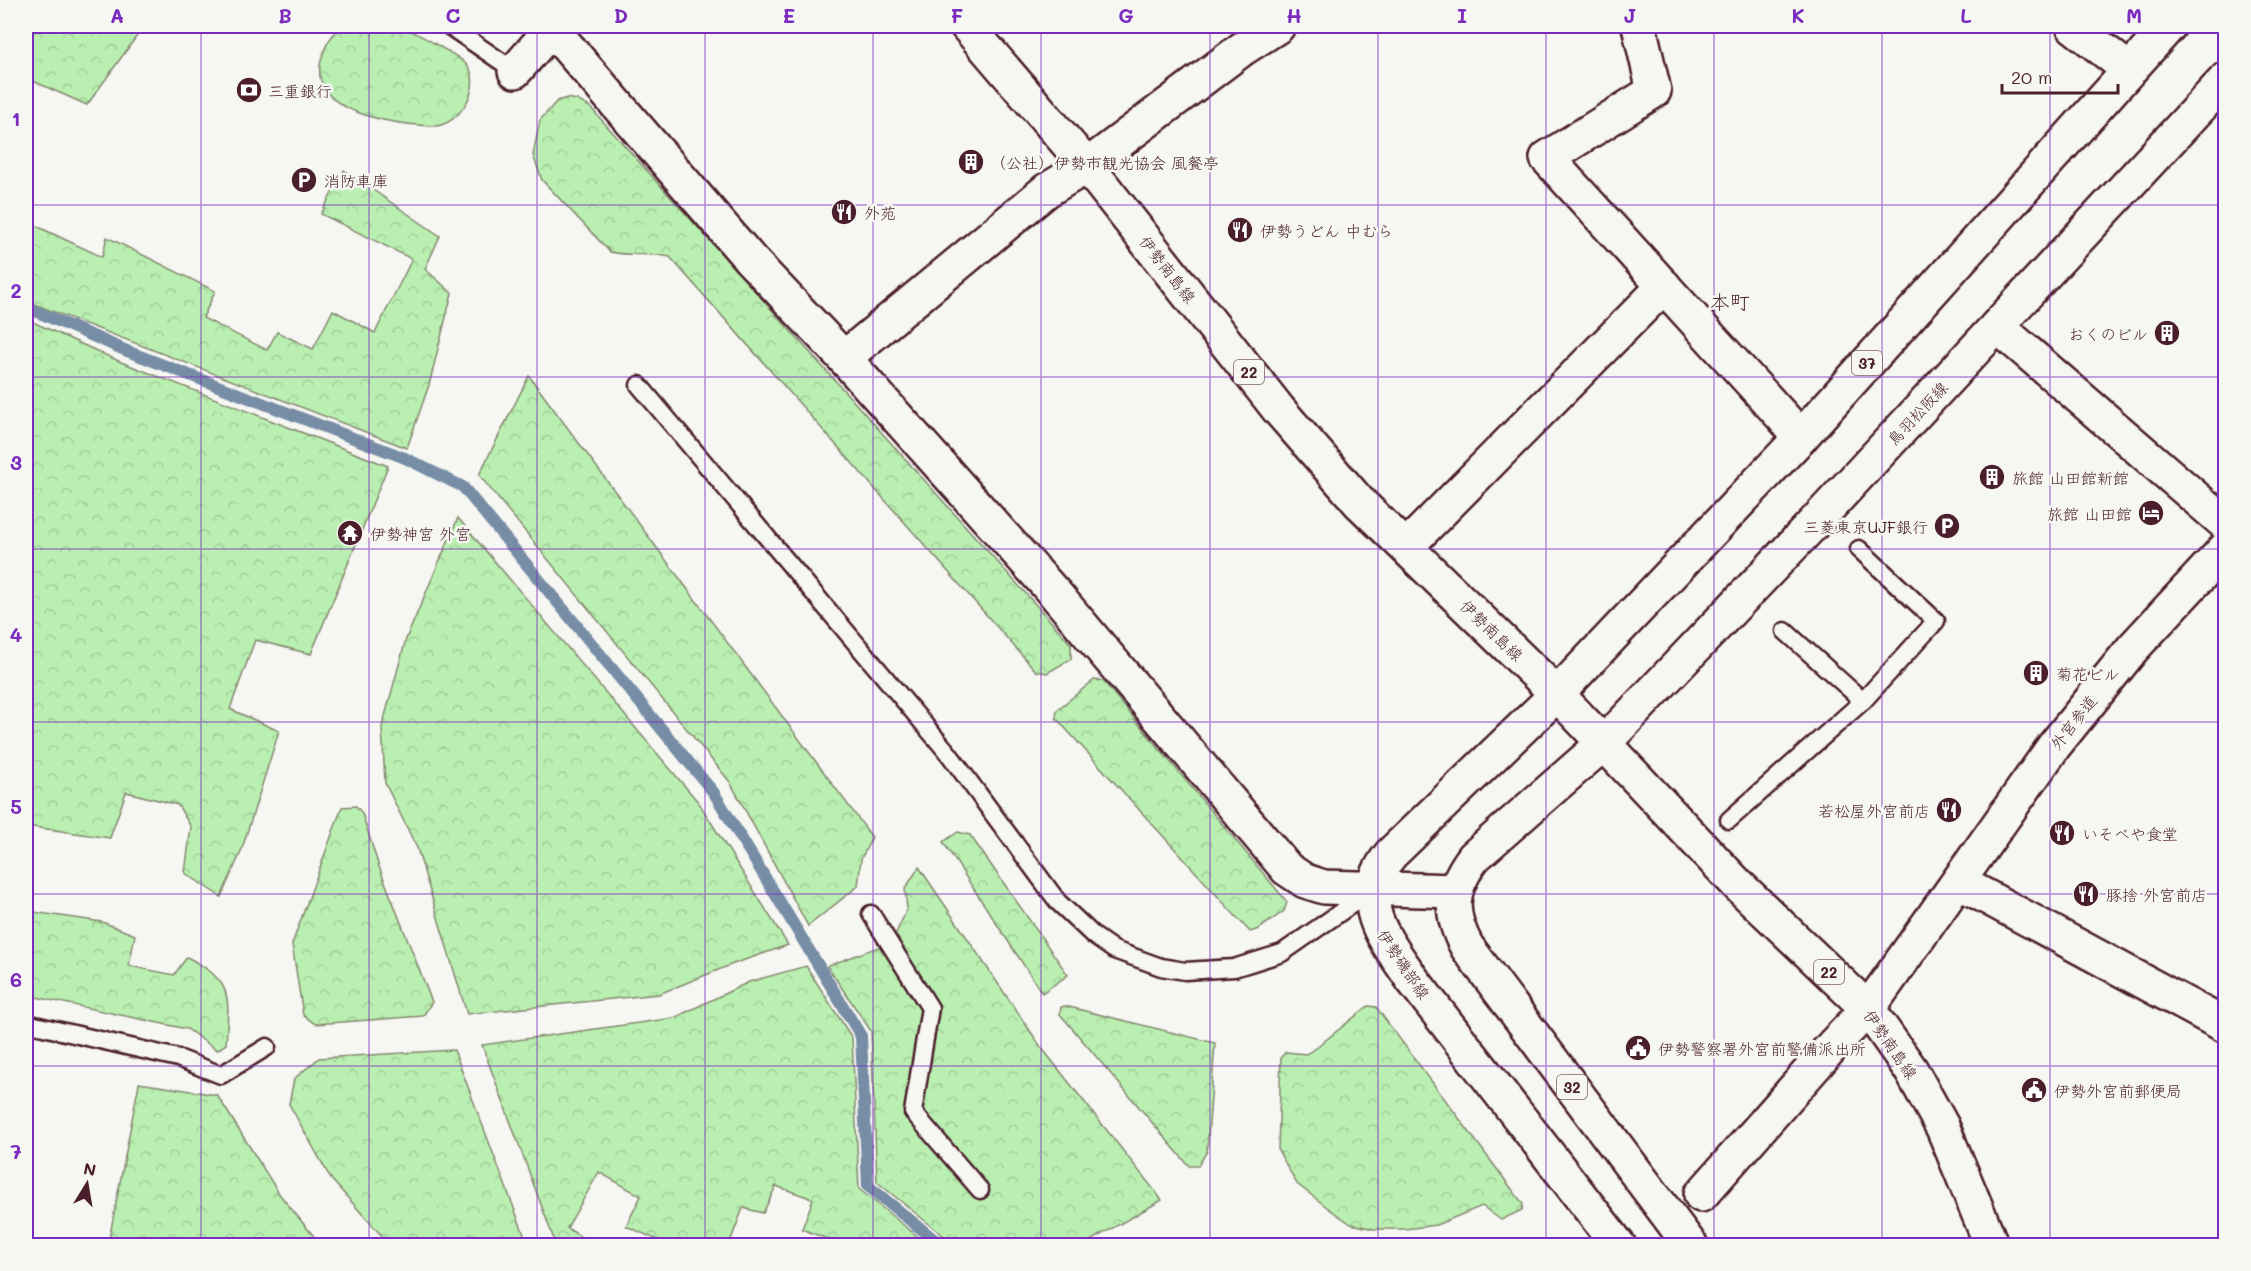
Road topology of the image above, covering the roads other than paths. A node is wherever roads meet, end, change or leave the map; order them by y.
1 (449, 26) edge
2 (967, 26) edge
3 (1278, 26) edge
4 (1639, 26) edge
5 (2073, 26) edge
6 (2169, 26) edge
7 (553, 27) edge
8 (2129, 70) junction
9 (514, 71) joint
10 (2226, 79) edge
11 (1087, 166) junction
12 (1664, 286) junction
13 (1997, 326) junction
14 (844, 358) junction
15 (639, 386) dead end
16 (1801, 437) junction
17 (2226, 524) edge
18 (1406, 547) junction
19 (2226, 548) edge
20 (1859, 549) dead end
21 (1785, 631) dead end
22 (1557, 694) junction
23 (1863, 700) junction
24 (1604, 743) junction
25 (1729, 820) dead end
26 (1959, 882) junction
27 (1374, 889) junction
28 (1455, 891) junction
29 (871, 914) dead end
30 (1868, 1009) junction
31 (26, 1023) edge
32 (2226, 1026) edge
33 (267, 1047) dead end
34 (980, 1190) dead end
35 (1701, 1195) dead end
36 (1619, 1245) edge
37 (1691, 1245) edge
38 (1992, 1245) edge

1 - 9 lane
2 - 11 main road, 伊勢南島線 / 22
3 - 11 main road
4 - 12 main road
5 - 8 main road
6 - 8 main road, 37
7 - 9 main road
7 - 14 main road
8 - 16 main road, 37
10 - 13 main road, 鳥羽松阪線
11 - 14 main road
11 - 18 main road, 伊勢南島線 / 22
12 - 16 main road
12 - 18 main road
13 - 17 main road
13 - 24 main road, 鳥羽松阪線
14 - 27 main road
15 - 27 lane
16 - 22 main road, 37
18 - 22 main road, 伊勢南島線 / 22
19 - 26 main road, 外宮参道
20 - 23 lane
21 - 23 lane
22 - 24 main road, 伊勢南島線 / 22
22 - 27 main road, 伊勢磯部線
23 - 25 lane
24 - 28 main road, 32
24 - 30 main road, 伊勢南島線 / 22
26 - 30 main road, 外宮参道
26 - 32 main road
27 - 28 main road
27 - 36 main road, 伊勢磯部線
28 - 37 main road, 32
29 - 34 lane
30 - 35 main road, 外宮参道
30 - 38 main road, 伊勢南島線 / 22
31 - 33 lane

